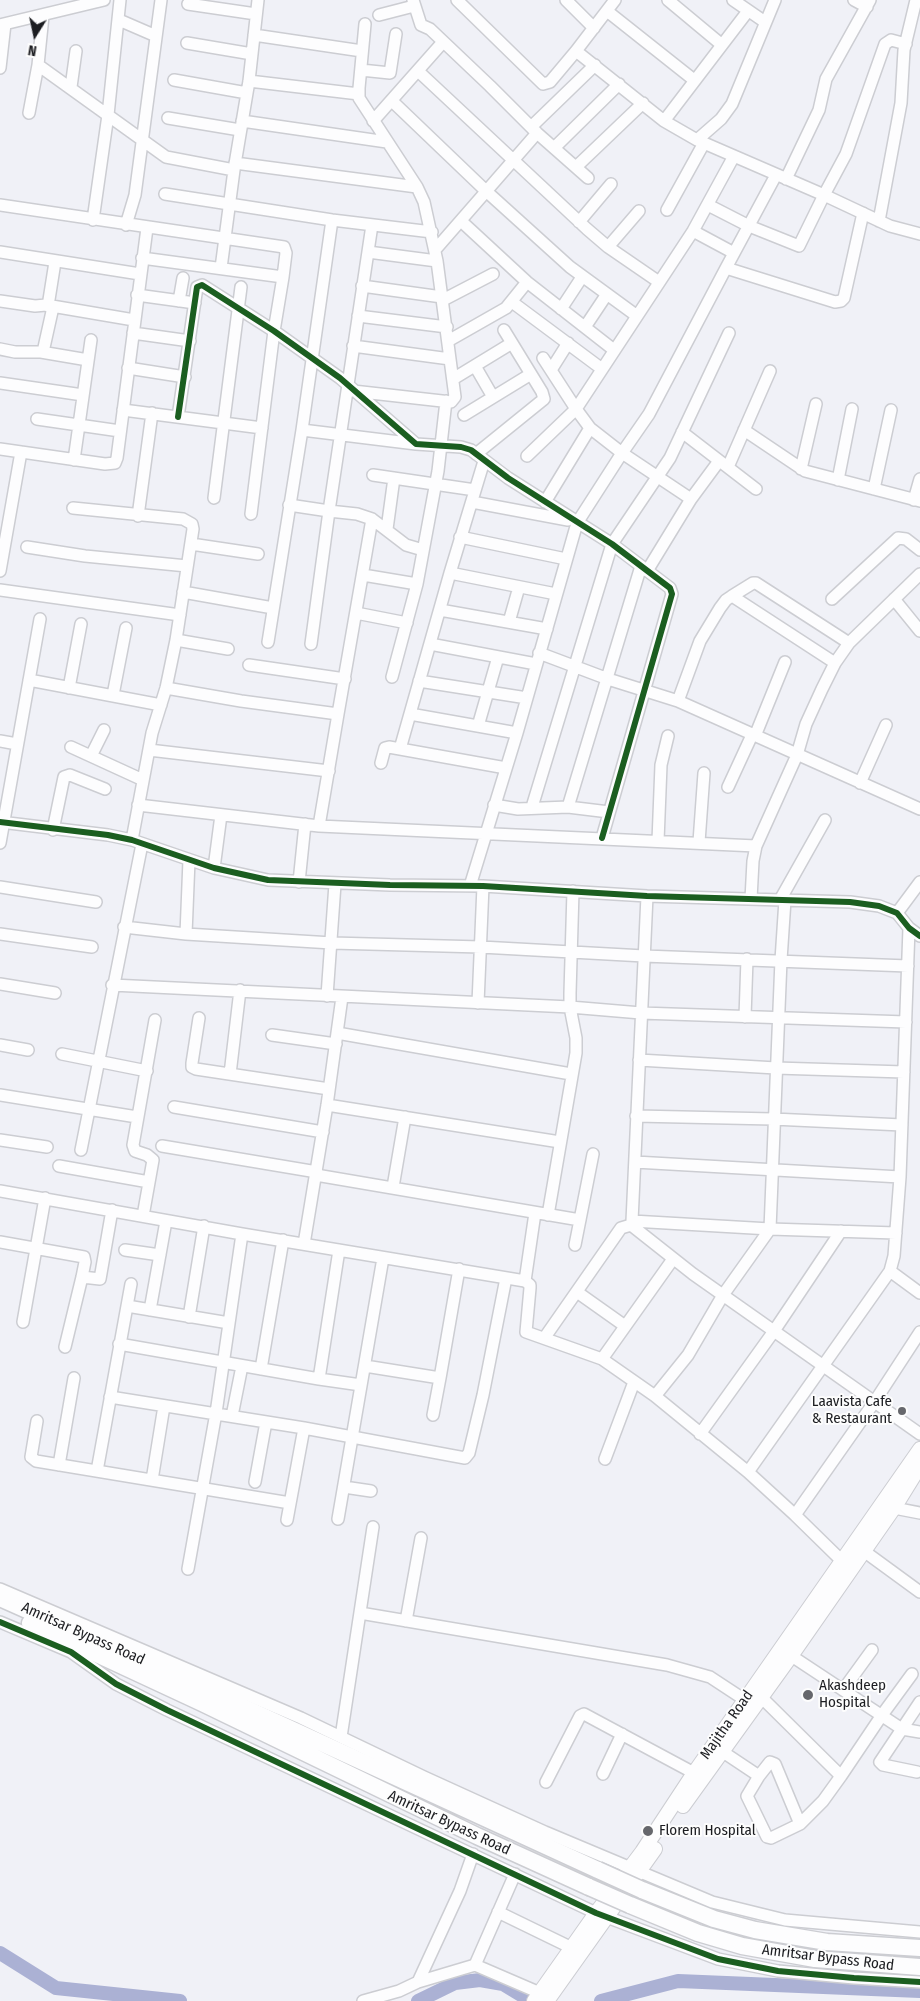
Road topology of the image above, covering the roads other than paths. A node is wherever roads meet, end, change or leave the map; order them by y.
1 (104, 0) edge
2 (120, 0) edge
3 (161, 0) edge
4 (258, 0) edge
5 (456, 0) edge
6 (566, 0) edge
7 (615, 0) edge
8 (668, 0) edge
9 (733, 0) edge
10 (775, 0) edge
11 (854, 0) edge
12 (916, 0) edge
13 (413, 3) edge
14 (188, 4) dead end
15 (869, 4) edge
16 (607, 11) junction
17 (748, 11) junction
18 (256, 14) junction
19 (379, 15) dead end
20 (42, 16) junction
21 (119, 20) junction
22 (765, 22) junction
23 (366, 24) dead end
24 (2, 25) edge
25 (594, 28) junction
26 (396, 34) dead end
27 (254, 35) junction
28 (156, 36) junction
29 (443, 42) junction
30 (187, 43) dead end
31 (906, 44) junction
32 (722, 45) junction
33 (76, 51) dead end
34 (362, 51) junction
35 (576, 51) junction
36 (252, 54) junction
37 (38, 65) junction
38 (595, 65) junction
39 (0, 68) edge
40 (361, 70) junction
41 (418, 71) junction
42 (174, 80) dead end
43 (694, 80) junction
44 (249, 81) junction
45 (619, 84) junction
46 (71, 87) junction
47 (247, 93) junction
48 (358, 94) junction
49 (392, 101) junction
50 (644, 103) junction
51 (29, 113) dead end
52 (108, 115) junction
53 (168, 118) dead end
54 (373, 121) junction
55 (664, 121) junction
56 (241, 126) junction
57 (534, 130) junction
58 (142, 140) junction
59 (700, 141) junction
60 (387, 142) junction
61 (554, 148) junction
62 (734, 156) junction
63 (512, 160) junction
64 (235, 166) junction
65 (576, 167) junction
66 (781, 177) junction
67 (588, 178) dead end
68 (611, 184) dead end
69 (417, 187) junction
70 (486, 191) junction
71 (165, 194) dead end
72 (824, 195) junction
73 (230, 204) junction
74 (0, 205) edge
75 (708, 205) junction
76 (667, 210) dead end
77 (639, 211) dead end
78 (863, 213) junction
79 (93, 220) junction
80 (332, 220) junction
81 (461, 221) junction
82 (879, 221) junction
83 (579, 222) junction
84 (126, 224) junction
85 (372, 225) junction
86 (749, 226) junction
87 (147, 228) junction
88 (693, 231) junction
89 (432, 232) junction
90 (920, 234) edge
91 (225, 239) junction
92 (608, 247) junction
93 (0, 252) edge
94 (368, 252) junction
95 (734, 253) junction
96 (436, 256) junction
97 (142, 258) junction
98 (55, 262) junction
99 (221, 268) junction
100 (726, 268) junction
101 (140, 274) junction
102 (493, 274) dead end
103 (283, 277) junction
104 (582, 277) junction
105 (183, 278) dead end
106 (527, 282) junction
107 (659, 282) junction
108 (362, 286) junction
109 (241, 287) dead end
110 (607, 294) junction
111 (138, 295) junction
112 (443, 299) junction
113 (0, 301) edge
114 (179, 301) junction
115 (512, 302) junction
116 (195, 303) junction
117 (50, 306) junction
118 (561, 309) junction
119 (239, 310) junction
120 (358, 316) junction
121 (637, 316) junction
122 (134, 320) junction
123 (447, 327) junction
124 (585, 327) junction
125 (504, 330) dead end
126 (274, 331) junction
127 (133, 333) junction
128 (729, 333) dead end
129 (91, 340) dead end
130 (190, 341) junction
131 (448, 341) junction
132 (512, 343) junction
133 (568, 344) junction
134 (353, 346) junction
135 (0, 349) edge
136 (614, 350) junction
137 (44, 352) junction
138 (543, 358) dead end
139 (311, 359) junction
140 (450, 359) junction
141 (88, 360) junction
142 (475, 366) junction
143 (128, 368) junction
144 (602, 369) junction
145 (551, 370) junction
146 (770, 371) dead end
147 (531, 374) junction
148 (184, 377) junction
149 (453, 379) junction
150 (0, 384) edge
151 (350, 388) junction
152 (83, 395) junction
153 (493, 397) junction
154 (446, 401) junction
155 (816, 404) dead end
156 (576, 409) junction
157 (852, 409) dead end
158 (123, 410) junction
159 (891, 410) dead end
160 (152, 414) junction
161 (464, 416) dead end
162 (178, 417) junction
163 (37, 419) dead end
164 (224, 423) junction
165 (78, 425) junction
166 (262, 428) junction
167 (590, 428) junction
168 (302, 430) junction
169 (744, 430) junction
170 (120, 431) junction
171 (682, 432) junction
172 (340, 434) junction
173 (416, 444) junction
174 (442, 445) junction
175 (0, 449) edge
176 (21, 452) junction
177 (622, 453) junction
178 (527, 456) dead end
179 (480, 458) junction
180 (74, 460) junction
181 (724, 464) junction
182 (801, 469) junction
183 (373, 476) dead end
184 (657, 477) junction
185 (394, 478) junction
186 (920, 478) edge
187 (838, 480) junction
188 (436, 484) junction
189 (756, 489) dead end
190 (476, 490) junction
191 (874, 490) junction
192 (214, 498) dead end
193 (691, 499) junction
194 (917, 501) edge
195 (472, 502) junction
196 (545, 502) junction
197 (289, 505) junction
198 (73, 508) dead end
199 (329, 512) junction
200 (251, 514) dead end
201 (138, 516) junction
202 (372, 519) junction
203 (576, 522) junction
204 (387, 529) junction
205 (460, 537) junction
206 (191, 544) junction
207 (612, 544) junction
208 (27, 547) dead end
209 (423, 550) junction
210 (920, 550) edge
211 (258, 554) dead end
212 (566, 559) junction
213 (187, 566) junction
214 (644, 568) junction
215 (0, 571) edge
216 (450, 573) junction
217 (920, 574) edge
218 (363, 575) junction
219 (417, 584) junction
220 (519, 587) junction
221 (0, 590) edge
222 (183, 592) junction
223 (556, 594) junction
224 (732, 596) junction
225 (832, 599) dead end
226 (894, 599) junction
227 (273, 608) junction
228 (440, 610) junction
229 (356, 613) junction
230 (180, 615) junction
231 (40, 619) dead end
232 (509, 622) junction
233 (407, 623) junction
234 (81, 624) dead end
235 (126, 628) dead end
236 (547, 629) junction
237 (920, 631) edge
238 (176, 640) junction
239 (268, 642) dead end
240 (849, 643) junction
241 (311, 644) dead end
242 (430, 644) junction
243 (228, 649) dead end
244 (498, 657) junction
245 (538, 659) junction
246 (785, 662) dead end
247 (836, 663) junction
248 (250, 665) dead end
249 (574, 666) junction
250 (392, 677) dead end
251 (345, 679) junction
252 (608, 679) junction
253 (29, 680) junction
254 (420, 681) junction
255 (69, 688) junction
256 (166, 688) junction
257 (644, 690) junction
258 (488, 692) junction
259 (113, 696) junction
260 (527, 698) junction
261 (678, 701) junction
262 (161, 705) junction
263 (338, 714) junction
264 (410, 714) junction
265 (886, 725) dead end
266 (478, 726) junction
267 (104, 730) dead end
268 (517, 733) junction
269 (754, 735) junction
270 (668, 736) dead end
271 (0, 741) edge
272 (17, 744) junction
273 (71, 747) dead end
274 (400, 749) junction
275 (149, 750) junction
276 (797, 755) junction
277 (91, 756) junction
278 (381, 763) dead end
279 (506, 768) junction
280 (329, 771) junction
281 (704, 773) dead end
282 (6, 776) edge
283 (143, 780) junction
284 (860, 783) junction
285 (728, 787) dead end
286 (105, 789) dead end
287 (138, 805) junction
288 (494, 805) junction
289 (568, 807) junction
290 (532, 808) junction
291 (920, 809) edge
292 (609, 812) junction
293 (221, 815) junction
294 (825, 820) dead end
295 (2, 822) edge
296 (305, 824) junction
297 (319, 826) junction
298 (53, 830) junction
299 (486, 833) junction
300 (602, 838) junction
301 (658, 841) junction
302 (137, 842) junction
303 (699, 842) junction
304 (0, 843) edge
305 (756, 846) junction
306 (189, 860) junction
307 (214, 868) junction
308 (299, 882) junction
309 (920, 882) edge
310 (335, 884) junction
311 (470, 886) junction
312 (483, 886) junction
313 (0, 887) edge
314 (573, 891) junction
315 (647, 896) junction
316 (751, 899) junction
317 (783, 900) junction
318 (96, 902) dead end
319 (897, 913) junction
320 (124, 927) junction
321 (909, 928) junction
322 (0, 934) edge
323 (186, 934) junction
324 (920, 936) edge
325 (332, 943) junction
326 (92, 947) dead end
327 (481, 947) junction
328 (572, 951) junction
329 (644, 956) junction
330 (747, 959) junction
331 (781, 960) junction
332 (908, 966) junction
333 (0, 984) edge
334 (112, 985) junction
335 (240, 990) junction
336 (55, 993) dead end
337 (327, 996) junction
338 (342, 997) junction
339 (478, 1003) junction
340 (570, 1007) junction
341 (641, 1013) junction
342 (745, 1017) junction
343 (198, 1018) dead end
344 (778, 1018) junction
345 (156, 1020) dead end
346 (906, 1022) junction
347 (272, 1035) dead end
348 (337, 1038) junction
349 (0, 1044) edge
350 (28, 1050) dead end
351 (62, 1054) dead end
352 (639, 1060) junction
353 (97, 1062) junction
354 (776, 1068) junction
355 (147, 1071) junction
356 (904, 1072) junction
357 (230, 1074) junction
358 (571, 1074) junction
359 (329, 1089) junction
360 (0, 1095) edge
361 (327, 1105) junction
362 (174, 1107) dead end
363 (88, 1110) junction
364 (636, 1116) junction
365 (137, 1117) junction
366 (405, 1117) junction
367 (773, 1119) junction
368 (902, 1125) junction
369 (323, 1132) junction
370 (0, 1140) edge
371 (560, 1142) junction
372 (162, 1146) dead end
373 (47, 1147) dead end
374 (81, 1150) dead end
375 (593, 1154) dead end
376 (635, 1162) junction
377 (59, 1166) dead end
378 (771, 1170) junction
379 (316, 1173) junction
380 (900, 1177) junction
381 (149, 1182) junction
382 (393, 1187) junction
383 (0, 1191) edge
384 (45, 1198) junction
385 (112, 1210) junction
386 (535, 1213) junction
387 (548, 1215) junction
388 (143, 1216) junction
389 (166, 1220) junction
390 (580, 1220) junction
391 (632, 1223) junction
392 (204, 1226) junction
393 (770, 1229) junction
394 (841, 1231) junction
395 (896, 1233) junction
396 (242, 1234) junction
397 (283, 1240) junction
398 (0, 1242) edge
399 (304, 1244) junction
400 (575, 1245) dead end
401 (36, 1248) junction
402 (125, 1250) dead end
403 (339, 1250) junction
404 (160, 1255) junction
405 (383, 1258) junction
406 (673, 1258) junction
407 (459, 1269) junction
408 (890, 1271) junction
409 (82, 1277) junction
410 (506, 1278) junction
411 (525, 1281) junction
412 (131, 1284) dead end
413 (576, 1292) junction
414 (920, 1293) edge
415 (724, 1295) junction
416 (127, 1306) junction
417 (150, 1310) junction
418 (189, 1317) junction
419 (23, 1322) dead end
420 (229, 1324) junction
421 (625, 1326) junction
422 (774, 1331) junction
423 (920, 1332) edge
424 (545, 1338) junction
425 (119, 1344) junction
426 (65, 1347) dead end
427 (602, 1359) junction
428 (224, 1361) junction
429 (242, 1366) junction
430 (364, 1366) junction
431 (824, 1366) junction
432 (261, 1369) junction
433 (74, 1378) dead end
434 (318, 1378) junction
435 (440, 1378) junction
436 (634, 1382) junction
437 (361, 1386) junction
438 (655, 1396) junction
439 (110, 1397) junction
440 (875, 1401) junction
441 (164, 1406) junction
442 (216, 1413) junction
443 (433, 1415) dead end
444 (232, 1416) junction
445 (37, 1421) dead end
446 (266, 1422) junction
447 (304, 1428) junction
448 (700, 1434) junction
449 (920, 1434) edge
450 (353, 1437) junction
451 (920, 1449) edge
452 (605, 1459) dead end
453 (59, 1465) junction
454 (920, 1466) edge
455 (97, 1471) junction
456 (748, 1472) junction
457 (152, 1480) junction
458 (254, 1482) dead end
459 (344, 1486) junction
460 (201, 1489) junction
461 (371, 1491) dead end
462 (290, 1503) junction
463 (894, 1508) junction
464 (920, 1513) edge
465 (795, 1515) junction
466 (287, 1520) dead end
467 (338, 1520) dead end
468 (373, 1527) dead end
469 (422, 1538) dead end
470 (859, 1547) junction
471 (842, 1561) junction
472 (188, 1569) dead end
473 (0, 1589) edge
474 (920, 1592) edge
475 (0, 1598) edge
476 (0, 1610) edge
477 (360, 1614) junction
478 (406, 1621) junction
479 (0, 1622) edge
480 (872, 1650) dead end
481 (96, 1653) junction
482 (786, 1653) junction
483 (79, 1657) junction
484 (912, 1674) dead end
485 (214, 1681) junction
486 (193, 1684) junction
487 (843, 1690) junction
488 (757, 1692) junction
489 (745, 1700) junction
490 (920, 1702) edge
491 (882, 1715) junction
492 (902, 1729) junction
493 (920, 1732) edge
494 (622, 1734) junction
495 (341, 1737) junction
496 (718, 1749) junction
497 (918, 1772) dead end
498 (694, 1773) junction
499 (603, 1774) dead end
500 (759, 1776) junction
501 (841, 1776) junction
502 (546, 1782) dead end
503 (800, 1824) junction
504 (473, 1854) junction
505 (635, 1870) junction
506 (515, 1874) junction
507 (498, 1912) junction
508 (601, 1916) junction
509 (920, 1932) edge
510 (572, 1948) junction
511 (920, 1948) edge
512 (475, 1965) junction
513 (920, 1967) edge
514 (418, 1982) junction
515 (920, 1982) edge
516 (540, 1998) edge
517 (363, 2001) edge

1 - 20 street
2 - 21 street
3 - 28 street
4 - 18 street
5 - 35 street
6 - 25 street
7 - 16 street
8 - 32 street
9 - 17 street
10 - 22 street
11 - 15 street
12 - 31 street
13 - 19 street
13 - 29 street
14 - 18 street
15 - 66 street
16 - 25 street
16 - 43 street
17 - 22 street
17 - 32 street
18 - 27 street
20 - 24 street
20 - 37 street
21 - 28 street
21 - 52 street
22 - 59 street
23 - 34 street
24 - 39 street
25 - 35 street
26 - 40 street
27 - 34 street
27 - 36 street
28 - 58 street
29 - 41 street
29 - 57 street
30 - 36 street
31 - 72 street
31 - 82 street
32 - 43 street
33 - 46 street
34 - 40 street
35 - 38 street
36 - 44 street
37 - 46 street
37 - 51 street
38 - 45 street
38 - 57 street
40 - 48 street
41 - 49 street
41 - 63 street
42 - 47 street
43 - 55 street
44 - 47 street
44 - 48 street
45 - 50 street
45 - 61 street
46 - 52 street
47 - 56 street
48 - 54 street
49 - 54 street
49 - 70 street
50 - 55 street
50 - 65 street
52 - 58 street
52 - 79 street
53 - 56 street
54 - 60 street
55 - 59 street
56 - 60 street
56 - 64 street
57 - 61 street
57 - 63 street
58 - 64 street
58 - 84 street
59 - 62 street
59 - 76 street
60 - 69 street
61 - 65 street
62 - 66 street
62 - 75 street
63 - 70 street
63 - 83 street
64 - 69 street
64 - 73 street
65 - 67 street
66 - 72 street
66 - 86 street
68 - 83 street
69 - 89 street
70 - 81 street
70 - 104 street
71 - 73 street
72 - 78 street
72 - 86 street
73 - 80 street
73 - 91 street
74 - 79 street
75 - 86 street
75 - 88 street
77 - 92 street
78 - 82 street
78 - 100 street
79 - 84 street
80 - 85 street
80 - 139 street
81 - 96 street
81 - 106 street
82 - 90 street
83 - 92 street
84 - 87 street
85 - 89 street
85 - 94 street
86 - 95 street
87 - 91 street
87 - 97 street
88 - 95 street
88 - 107 street
89 - 96 street
91 - 99 street
91 - 103 street
92 - 107 street
93 - 98 street
94 - 96 street
94 - 108 street
95 - 100 street
96 - 112 street
97 - 99 street
97 - 101 street
98 - 101 street
98 - 117 street
99 - 103 street
100 - 177 street
101 - 111 street
102 - 112 street
103 - 126 street
104 - 110 street
104 - 118 street
105 - 114 street
106 - 115 street
106 - 118 street
107 - 121 street
108 - 112 street
108 - 120 street
109 - 119 street
110 - 121 street
110 - 124 street
111 - 114 street
111 - 122 street
112 - 123 street
113 - 117 street
114 - 116 street
115 - 131 street
115 - 133 street
116 - 119 street
116 - 130 street
117 - 122 street
117 - 137 street
118 - 124 street
119 - 126 street
119 - 164 street
120 - 123 street
120 - 134 street
121 - 136 street
122 - 127 street
123 - 131 street
124 - 136 street
125 - 132 street
126 - 139 street
126 - 166 street
127 - 130 street
127 - 143 street
128 - 171 street
129 - 141 street
130 - 148 street
131 - 140 street
132 - 142 street
132 - 147 street
133 - 144 street
133 - 145 street
134 - 140 street
134 - 151 street
135 - 137 street
136 - 144 street
137 - 141 street
138 - 145 street
139 - 151 street
139 - 168 street
140 - 149 street
141 - 152 street
142 - 149 street
142 - 153 street
143 - 148 street
143 - 158 street
144 - 156 street
145 - 156 street
146 - 169 street
147 - 153 street
147 - 179 street
148 - 162 street
149 - 154 street
150 - 152 street
151 - 154 street
151 - 172 street
151 - 173 street
152 - 165 street
153 - 161 street
154 - 174 street
155 - 182 street
156 - 167 street
156 - 178 street
157 - 187 street
158 - 160 street
158 - 170 street
159 - 191 street
160 - 162 street
160 - 201 street
162 - 164 street
163 - 165 street
164 - 166 street
164 - 192 street
165 - 170 street
165 - 180 street
166 - 200 street
167 - 177 street
167 - 196 street
168 - 172 street
168 - 197 street
169 - 181 street
169 - 182 street
170 - 180 street
171 - 181 street
171 - 184 street
172 - 173 street
172 - 199 street
173 - 174 street
174 - 179 street
174 - 188 street
175 - 176 street
176 - 180 street
176 - 215 street
177 - 184 street
177 - 203 street
179 - 190 street
179 - 196 street
181 - 189 street
181 - 193 street
182 - 187 street
183 - 185 street
184 - 193 street
184 - 207 street
185 - 188 street
185 - 204 street
186 - 194 street
187 - 191 street
188 - 190 street
188 - 209 street
190 - 195 street
191 - 194 street
193 - 214 street
195 - 203 street
195 - 205 street
196 - 203 street
197 - 199 street
197 - 227 street
198 - 201 street
199 - 202 street
199 - 241 street
201 - 206 street
202 - 204 street
202 - 218 street
203 - 207 street
203 - 212 street
204 - 209 street
205 - 212 street
205 - 216 street
206 - 211 street
206 - 213 street
207 - 214 street
207 - 249 street
208 - 213 street
209 - 219 street
210 - 225 street
212 - 223 street
213 - 222 street
214 - 252 street
214 - 257 street
216 - 220 street
216 - 228 street
217 - 226 street
218 - 219 street
218 - 229 street
219 - 233 street
220 - 223 street
220 - 232 street
221 - 230 street
222 - 227 street
222 - 230 street
223 - 236 street
224 - 240 street
224 - 247 street
224 - 261 street
226 - 237 street
226 - 240 street
227 - 239 street
228 - 232 street
228 - 242 street
229 - 233 street
229 - 251 street
230 - 238 street
231 - 253 street
232 - 236 street
233 - 250 street
234 - 255 street
235 - 259 street
236 - 245 street
238 - 243 street
238 - 256 street
240 - 247 street
242 - 244 street
242 - 254 street
244 - 245 street
244 - 258 street
245 - 249 street
245 - 260 street
246 - 269 street
247 - 276 street
248 - 251 street
249 - 252 street
249 - 290 street
251 - 263 street
252 - 257 street
252 - 289 street
253 - 255 street
253 - 272 street
254 - 258 street
254 - 264 street
255 - 259 street
256 - 262 street
256 - 263 street
257 - 261 street
257 - 292 street
258 - 260 street
258 - 266 street
259 - 262 street
260 - 268 street
261 - 269 street
262 - 275 street
263 - 280 street
264 - 266 street
264 - 274 street
265 - 284 street
266 - 268 street
267 - 277 street
268 - 279 street
269 - 276 street
269 - 285 street
270 - 301 street
271 - 272 street
272 - 282 street
273 - 277 street
274 - 278 street
274 - 279 street
275 - 280 street
275 - 283 street
276 - 284 street
276 - 305 street
277 - 283 street
279 - 288 street
280 - 297 street
281 - 303 street
282 - 295 street
283 - 287 street
284 - 291 street
286 - 298 street
287 - 293 street
287 - 302 street
288 - 290 street
288 - 299 street
289 - 290 street
289 - 292 street
292 - 300 street
293 - 296 street
293 - 307 street
294 - 317 street
295 - 298 street
295 - 304 street
296 - 297 street
296 - 308 street
297 - 299 street
298 - 302 street
299 - 300 street
299 - 311 street
300 - 301 street
301 - 303 street
302 - 306 street
302 - 320 street
303 - 305 street
305 - 316 street
306 - 307 street
306 - 323 street
307 - 308 street
308 - 310 street
309 - 319 street
310 - 311 street
310 - 325 street
311 - 312 street
312 - 314 street
312 - 327 street
313 - 318 street
314 - 315 street
314 - 328 street
315 - 316 street
315 - 329 street
316 - 317 street
317 - 319 street
317 - 331 street
319 - 321 street
320 - 323 street
320 - 334 street
321 - 324 street
321 - 332 street
322 - 326 street
323 - 325 street
325 - 327 street
325 - 337 street
327 - 328 street
327 - 339 street
328 - 329 street
328 - 340 street
329 - 330 street
329 - 341 street
330 - 331 street
330 - 342 street
331 - 332 street
331 - 344 street
332 - 346 street
333 - 336 street
334 - 335 street
334 - 353 street
335 - 337 street
335 - 357 street
337 - 338 street
338 - 339 street
338 - 348 street
339 - 340 street
340 - 341 street
340 - 358 street
341 - 342 street
341 - 352 street
342 - 344 street
343 - 357 street
344 - 346 street
344 - 354 street
345 - 355 street
346 - 356 street
347 - 348 street
348 - 358 street
348 - 359 street
349 - 350 street
351 - 353 street
352 - 354 street
352 - 364 street
353 - 355 street
353 - 363 street
354 - 356 street
354 - 367 street
355 - 365 street
356 - 368 street
357 - 359 street
358 - 371 street
359 - 361 street
360 - 363 street
361 - 366 street
361 - 369 street
362 - 369 street
363 - 365 street
363 - 374 street
364 - 367 street
364 - 376 street
365 - 381 street
366 - 371 street
366 - 382 street
367 - 368 street
367 - 378 street
368 - 380 street
369 - 379 street
370 - 373 street
371 - 387 street
372 - 379 street
375 - 390 street
376 - 378 street
376 - 391 street
377 - 381 street
378 - 380 street
378 - 393 street
379 - 382 street
379 - 399 street
380 - 395 street
381 - 388 street
382 - 386 street
383 - 384 street
384 - 385 street
384 - 401 street
385 - 388 street
385 - 409 street
386 - 387 street
386 - 411 street
387 - 390 street
388 - 389 street
389 - 392 street
389 - 404 street
390 - 400 street
391 - 393 street
391 - 406 street
391 - 413 street
392 - 396 street
392 - 418 street
393 - 394 street
393 - 415 street
394 - 395 street
394 - 422 street
395 - 408 street
396 - 397 street
396 - 420 street
397 - 399 street
397 - 432 street
398 - 401 street
399 - 403 street
401 - 409 street
401 - 419 street
402 - 404 street
403 - 405 street
403 - 434 street
404 - 417 street
405 - 407 street
405 - 430 street
406 - 415 street
406 - 421 street
407 - 410 street
407 - 435 street
408 - 414 street
408 - 431 street
409 - 426 street
410 - 411 street
410 - 450 street
411 - 424 street
412 - 416 street
413 - 421 street
413 - 424 street
415 - 422 street
415 - 438 street
416 - 417 street
416 - 425 street
417 - 418 street
418 - 420 street
420 - 428 street
421 - 427 street
422 - 431 street
422 - 448 street
423 - 440 street
424 - 427 street
425 - 428 street
425 - 439 street
427 - 436 street
428 - 429 street
428 - 442 street
429 - 432 street
429 - 444 street
430 - 435 street
430 - 437 street
431 - 440 street
431 - 456 street
432 - 434 street
433 - 453 street
434 - 437 street
435 - 443 street
436 - 438 street
436 - 452 street
437 - 450 street
438 - 448 street
439 - 441 street
439 - 455 street
440 - 449 street
440 - 465 street
441 - 442 street
441 - 457 street
442 - 444 street
442 - 460 street
444 - 446 street
445 - 453 street
446 - 447 street
446 - 458 street
447 - 450 street
447 - 462 street
448 - 456 street
450 - 459 street
451 - 470 main road, Majitha Road
453 - 455 street
454 - 463 main road, Majitha Road
455 - 457 street
456 - 465 street
457 - 460 street
459 - 461 street
459 - 467 street
460 - 462 street
460 - 472 street
462 - 466 street
463 - 464 street
463 - 470 main road, Majitha Road
465 - 471 street
468 - 477 street
469 - 478 street
470 - 471 main road, Majitha Road
470 - 474 street
470 - 482 main road, Majitha Road
471 - 482 main road, Majitha Road
473 - 485 street
475 - 486 highway, Amritsar Bypass Road
476 - 481 highway, Amritsar Bypass Road
477 - 478 street
477 - 495 street
478 - 489 street
479 - 483 street
480 - 487 street
481 - 483 highway
481 - 513 highway, Amritsar Bypass Road, bridge
482 - 487 street
482 - 488 main road, Majitha Road
483 - 504 street
484 - 491 street
485 - 486 highway
485 - 495 street
486 - 511 highway, Amritsar Bypass Road, bridge
487 - 491 street
488 - 489 main road, Majitha Road
488 - 496 main road, Majitha Road
488 - 501 street
489 - 496 main road, Majitha Road
490 - 492 street
491 - 492 street
491 - 501 street
492 - 493 street
492 - 497 street
494 - 498 street
494 - 499 street
494 - 502 street
495 - 505 street
496 - 498 main road, Majitha Road
496 - 500 street
496 - 505 main road, Majitha Road
498 - 505 main road, Majitha Road
500 - 503 street
500 - 503 street
501 - 503 street
504 - 506 street
504 - 514 street
505 - 508 main road, Majitha Road
505 - 509 street
506 - 507 street
506 - 508 street
507 - 510 street
507 - 512 street
508 - 510 main road, Majitha Road
508 - 515 street
508 - 516 main road, Majitha Road
510 - 516 main road, Majitha Road
512 - 514 street
512 - 516 street
514 - 517 street

